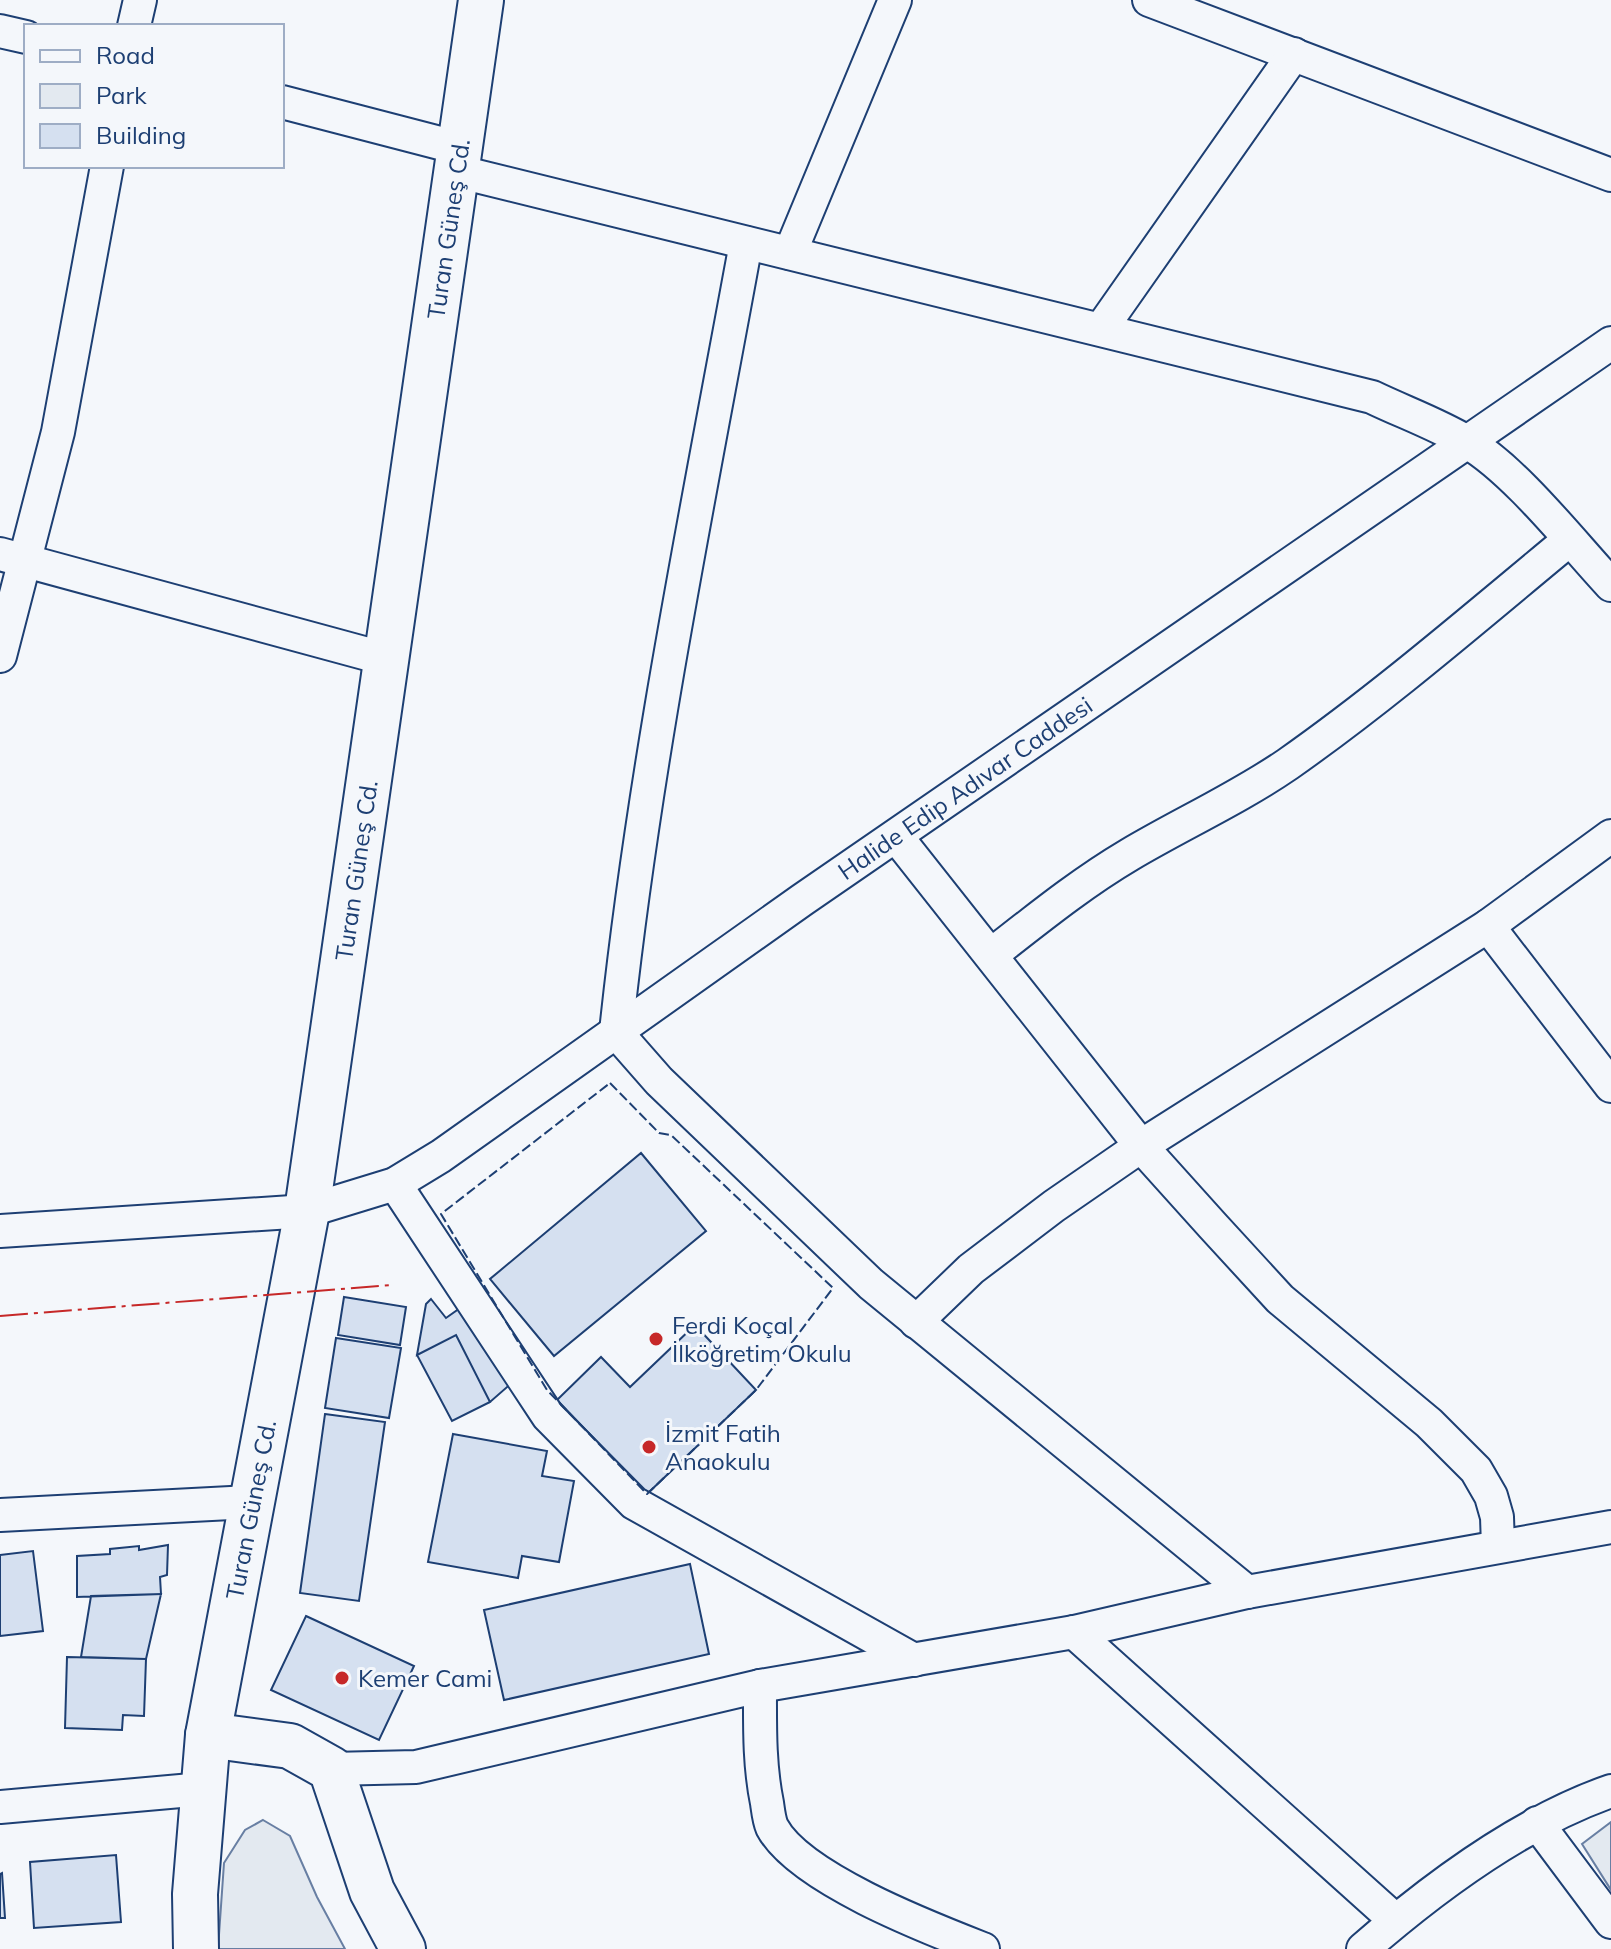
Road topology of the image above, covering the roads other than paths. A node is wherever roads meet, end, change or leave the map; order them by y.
1 (140, 0) edge
2 (481, 0) edge
3 (895, 0) edge
4 (1149, 0) edge
5 (134, 24) edge
6 (0, 31) edge
7 (24, 37) edge
8 (1294, 54) junction
9 (284, 103) edge
10 (458, 160) junction
11 (107, 168) edge
12 (1611, 175) edge
13 (746, 243) junction
14 (790, 253) junction
15 (1101, 329) junction
16 (1611, 343) edge
17 (1467, 442) junction
18 (1569, 540) junction
19 (12, 557) edge
20 (1611, 585) edge
21 (0, 656) edge
22 (386, 659) junction
23 (896, 836) junction
24 (1611, 836) edge
25 (1488, 926) junction
26 (991, 955) junction
27 (616, 1032) junction
28 (1611, 1086) edge
29 (1141, 1146) junction
30 (395, 1184) junction
31 (307, 1211) junction
32 (0, 1231) edge
33 (916, 1322) junction
34 (250, 1502) junction
35 (0, 1515) edge
36 (1611, 1527) edge
37 (1498, 1546) junction
38 (1247, 1592) junction
39 (1074, 1632) junction
40 (914, 1660) junction
41 (760, 1686) junction
42 (208, 1735) junction
43 (331, 1769) junction
44 (203, 1789) junction
45 (1611, 1791) edge
46 (0, 1807) edge
47 (1537, 1823) junction
48 (1395, 1920) junction
49 (1611, 1922) edge
50 (196, 1949) edge
51 (403, 1949) edge
52 (983, 1949) edge
53 (1363, 1949) edge

1 - 5 street
2 - 10 main road, Turan Güneş Cd.
3 - 14 street
4 - 8 street
6 - 7 street
8 - 12 street
8 - 15 street
9 - 10 street
10 - 13 street
10 - 22 main road, Turan Güneş Cd.
11 - 19 street
13 - 14 street
13 - 27 street
14 - 15 street
15 - 17 street
16 - 17 street, Halide Edip Adıvar Caddesi
17 - 18 street
17 - 23 street, Halide Edip Adıvar Caddesi
18 - 20 street
18 - 26 street
19 - 21 street
19 - 22 street
22 - 31 main road, Turan Güneş Cd.
23 - 26 street
23 - 27 street, Halide Edip Adıvar Caddesi
24 - 25 street
25 - 28 street
25 - 29 street
26 - 29 street
27 - 30 street, Halide Edip Adıvar Caddesi
27 - 33 street
29 - 33 street
29 - 37 street
30 - 31 street, Halide Edip Adıvar Caddesi
30 - 40 street
31 - 32 street, Halide Edip Adıvar Caddesi
31 - 34 main road, Turan Güneş Cd.
33 - 38 street
34 - 35 street
34 - 42 main road, Turan Güneş Cd.
36 - 37 street
37 - 38 street
38 - 39 street
39 - 40 street
39 - 48 street
40 - 41 street
41 - 43 street
41 - 52 street
42 - 43 main road
42 - 44 main road, Turan Güneş Cd.
43 - 51 main road
44 - 46 street
44 - 50 main road, Turan Güneş Cd.
45 - 47 street
47 - 48 street
47 - 49 street
48 - 53 street

